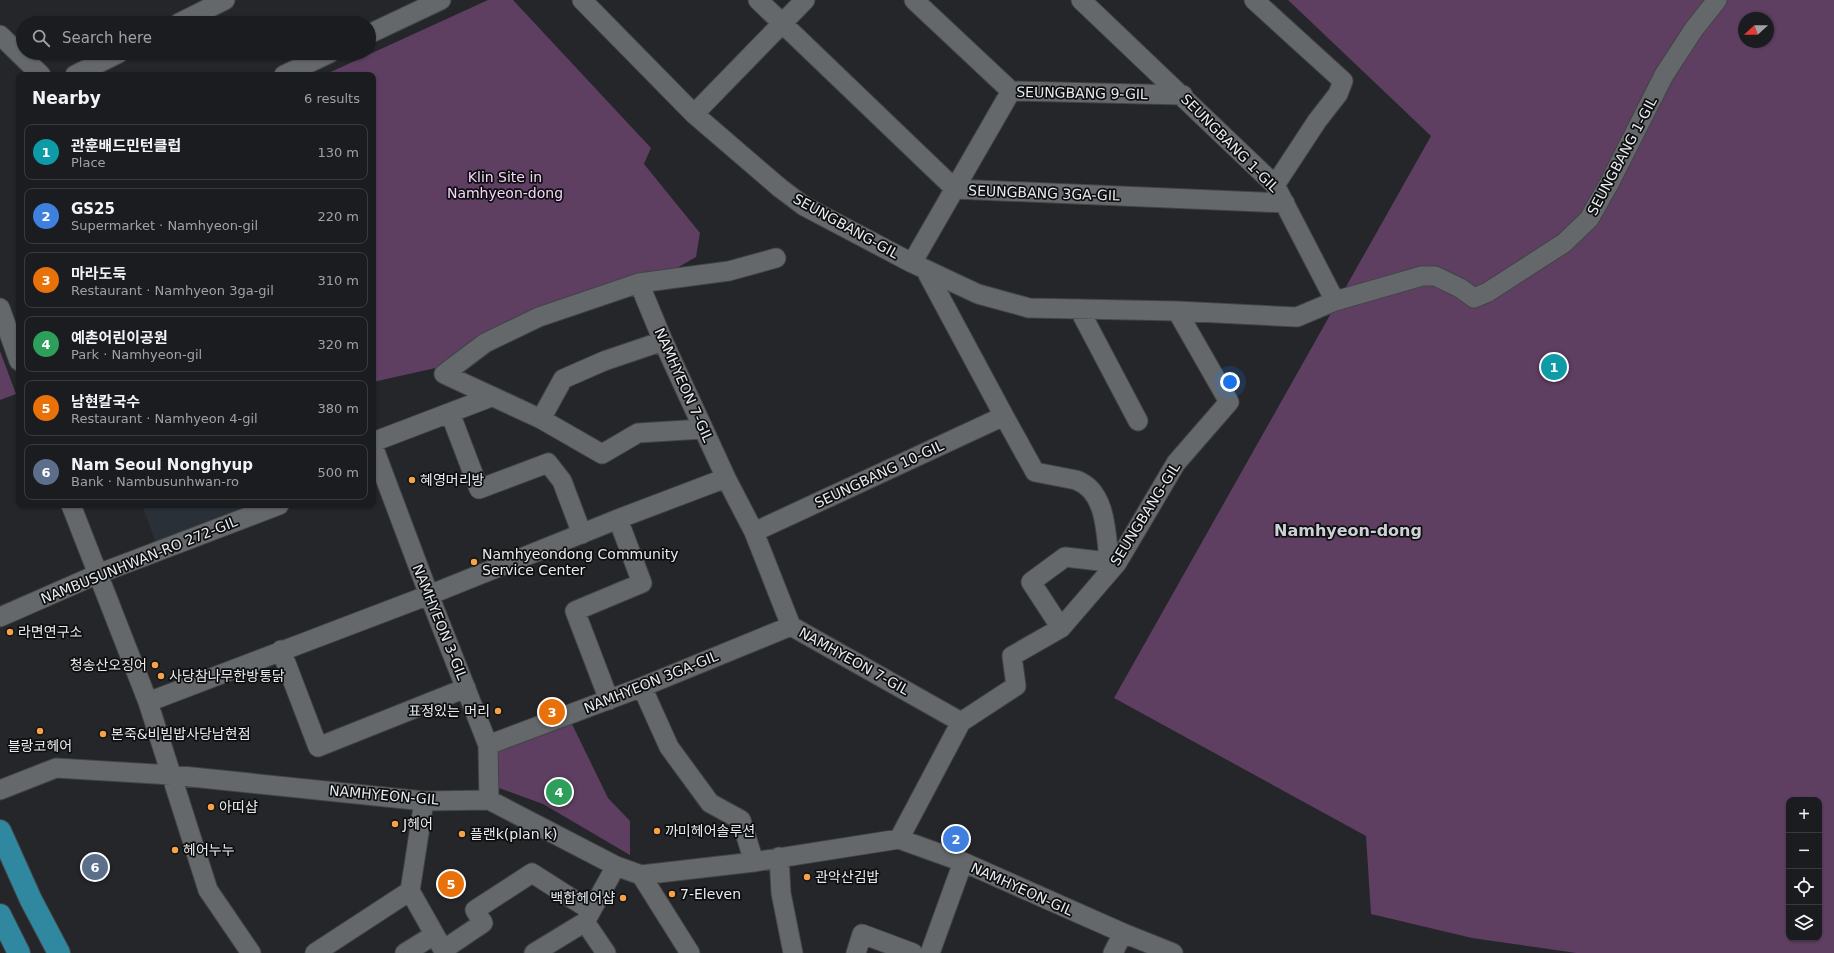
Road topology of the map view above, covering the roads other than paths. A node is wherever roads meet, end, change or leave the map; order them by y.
1 (225, 0) edge
2 (441, 0) edge
3 (582, 0) edge
4 (758, 0) edge
5 (805, 0) edge
6 (914, 0) edge
7 (1081, 0) edge
8 (1254, 0) edge
9 (1717, 0) edge
10 (193, 16) edge
11 (783, 23) junction
12 (376, 31) edge
13 (0, 35) edge
14 (16, 51) edge
15 (26, 60) edge
16 (105, 60) edge
17 (315, 60) edge
18 (38, 72) edge
19 (81, 72) edge
20 (290, 72) edge
21 (1011, 90) junction
22 (1183, 95) junction
23 (694, 114) junction
24 (1276, 185) junction
25 (955, 189) junction
26 (1286, 203) junction
27 (776, 258) dead end
28 (919, 266) junction
29 (639, 283) junction
30 (1335, 301) junction
31 (1079, 309) junction
32 (1177, 311) junction
33 (8, 314) edge
34 (663, 341) junction
35 (16, 348) edge
36 (491, 397) junction
37 (450, 413) junction
38 (1004, 416) junction
39 (541, 419) junction
40 (1138, 421) dead end
41 (703, 429) junction
42 (376, 441) edge
43 (377, 467) edge
44 (726, 478) junction
45 (72, 508) edge
46 (271, 508) edge
47 (618, 519) junction
48 (754, 532) junction
49 (582, 534) junction
50 (1113, 562) junction
51 (98, 574) junction
52 (428, 595) junction
53 (0, 616) edge
54 (791, 626) junction
55 (1062, 628) junction
56 (281, 650) junction
57 (642, 687) junction
58 (466, 688) junction
59 (609, 700) junction
60 (148, 702) junction
61 (961, 722) junction
62 (488, 745) junction
63 (172, 775) junction
64 (0, 790) edge
65 (489, 800) junction
66 (424, 801) junction
67 (0, 831) edge
68 (899, 839) junction
69 (779, 857) junction
70 (754, 862) junction
71 (963, 862) junction
72 (616, 866) junction
73 (641, 875) junction
74 (410, 891) junction
75 (0, 915) edge
76 (587, 916) junction
77 (1123, 933) junction
78 (441, 946) edge
79 (15, 952) edge
80 (59, 953) edge
81 (251, 953) edge
82 (315, 953) edge
83 (405, 953) edge
84 (534, 953) edge
85 (606, 953) edge
86 (690, 953) edge
87 (793, 953) edge
88 (856, 953) edge
89 (913, 953) edge
90 (930, 953) edge
91 (1113, 953) edge
92 (1173, 953) edge

1 - 10 street
2 - 12 street
3 - 23 street, SEUNGBANG-GIL
4 - 11 street, SEUNGBANG 3GA-GIL
5 - 11 street
6 - 21 street
7 - 22 street, SEUNGBANG 1-GIL
8 - 24 street
9 - 30 street, SEUNGBANG 1-GIL
11 - 23 street
11 - 25 street, SEUNGBANG 3GA-GIL
13 - 14 street
15 - 18 street
16 - 19 street
17 - 20 street
21 - 22 street, SEUNGBANG 9-GIL
21 - 25 street, SEUNGBANG 9-GIL
22 - 24 street, SEUNGBANG 1-GIL
23 - 28 street, SEUNGBANG-GIL
24 - 26 street, SEUNGBANG 1-GIL
25 - 26 street, SEUNGBANG 3GA-GIL
25 - 28 street, SEUNGBANG 9-GIL
26 - 30 street, SEUNGBANG 1-GIL
27 - 29 street
28 - 31 street, SEUNGBANG-GIL
28 - 38 street
29 - 34 street, NAMHYEON 7-GIL
29 - 36 street
30 - 32 street, SEUNGBANG-GIL
31 - 32 street, SEUNGBANG-GIL
31 - 40 street
32 - 50 street, SEUNGBANG-GIL
33 - 35 street
34 - 39 street
34 - 41 street, NAMHYEON 7-GIL
36 - 37 street
36 - 39 street
37 - 42 street
37 - 49 street
38 - 48 street, SEUNGBANG 10-GIL
38 - 50 street
39 - 41 street
41 - 44 street, NAMHYEON 7-GIL
43 - 52 street, NAMHYEON 3-GIL
44 - 47 street
44 - 48 street, NAMHYEON 7-GIL
45 - 51 street
46 - 51 street, NAMBUSUNHWAN-RO 272-GIL
47 - 49 street
47 - 59 street
48 - 54 street, NAMHYEON 7-GIL
49 - 52 street
50 - 55 street, SEUNGBANG-GIL
50 - 55 street
51 - 53 street, NAMBUSUNHWAN-RO 272-GIL
51 - 60 street
52 - 56 street
52 - 58 street, NAMHYEON 3-GIL
54 - 57 street, NAMHYEON 3GA-GIL
54 - 61 street, NAMHYEON 7-GIL
55 - 61 street, SEUNGBANG-GIL
56 - 58 street
56 - 60 street
57 - 59 street, NAMHYEON 3GA-GIL
57 - 70 street
58 - 62 street, NAMHYEON 3-GIL
59 - 62 street, NAMHYEON 3GA-GIL
60 - 63 street
61 - 68 street
62 - 65 street, NAMHYEON 3-GIL
63 - 64 street, NAMHYEON-GIL
63 - 66 street, NAMHYEON-GIL
63 - 81 street
65 - 66 street, NAMHYEON-GIL
65 - 72 street, NAMHYEON-GIL
66 - 74 street
67 - 80 main road
68 - 69 street, NAMHYEON-GIL
68 - 71 street, NAMHYEON-GIL
69 - 70 street, NAMHYEON-GIL
69 - 87 street
70 - 73 street, NAMHYEON-GIL
71 - 77 street, NAMHYEON-GIL
71 - 90 street
72 - 73 street, NAMHYEON-GIL
72 - 76 street
73 - 86 street
74 - 78 street
74 - 82 street
75 - 79 main road
76 - 78 street
76 - 84 street
76 - 85 street
77 - 91 street
77 - 92 street, NAMHYEON-GIL
78 - 83 street
88 - 89 street

